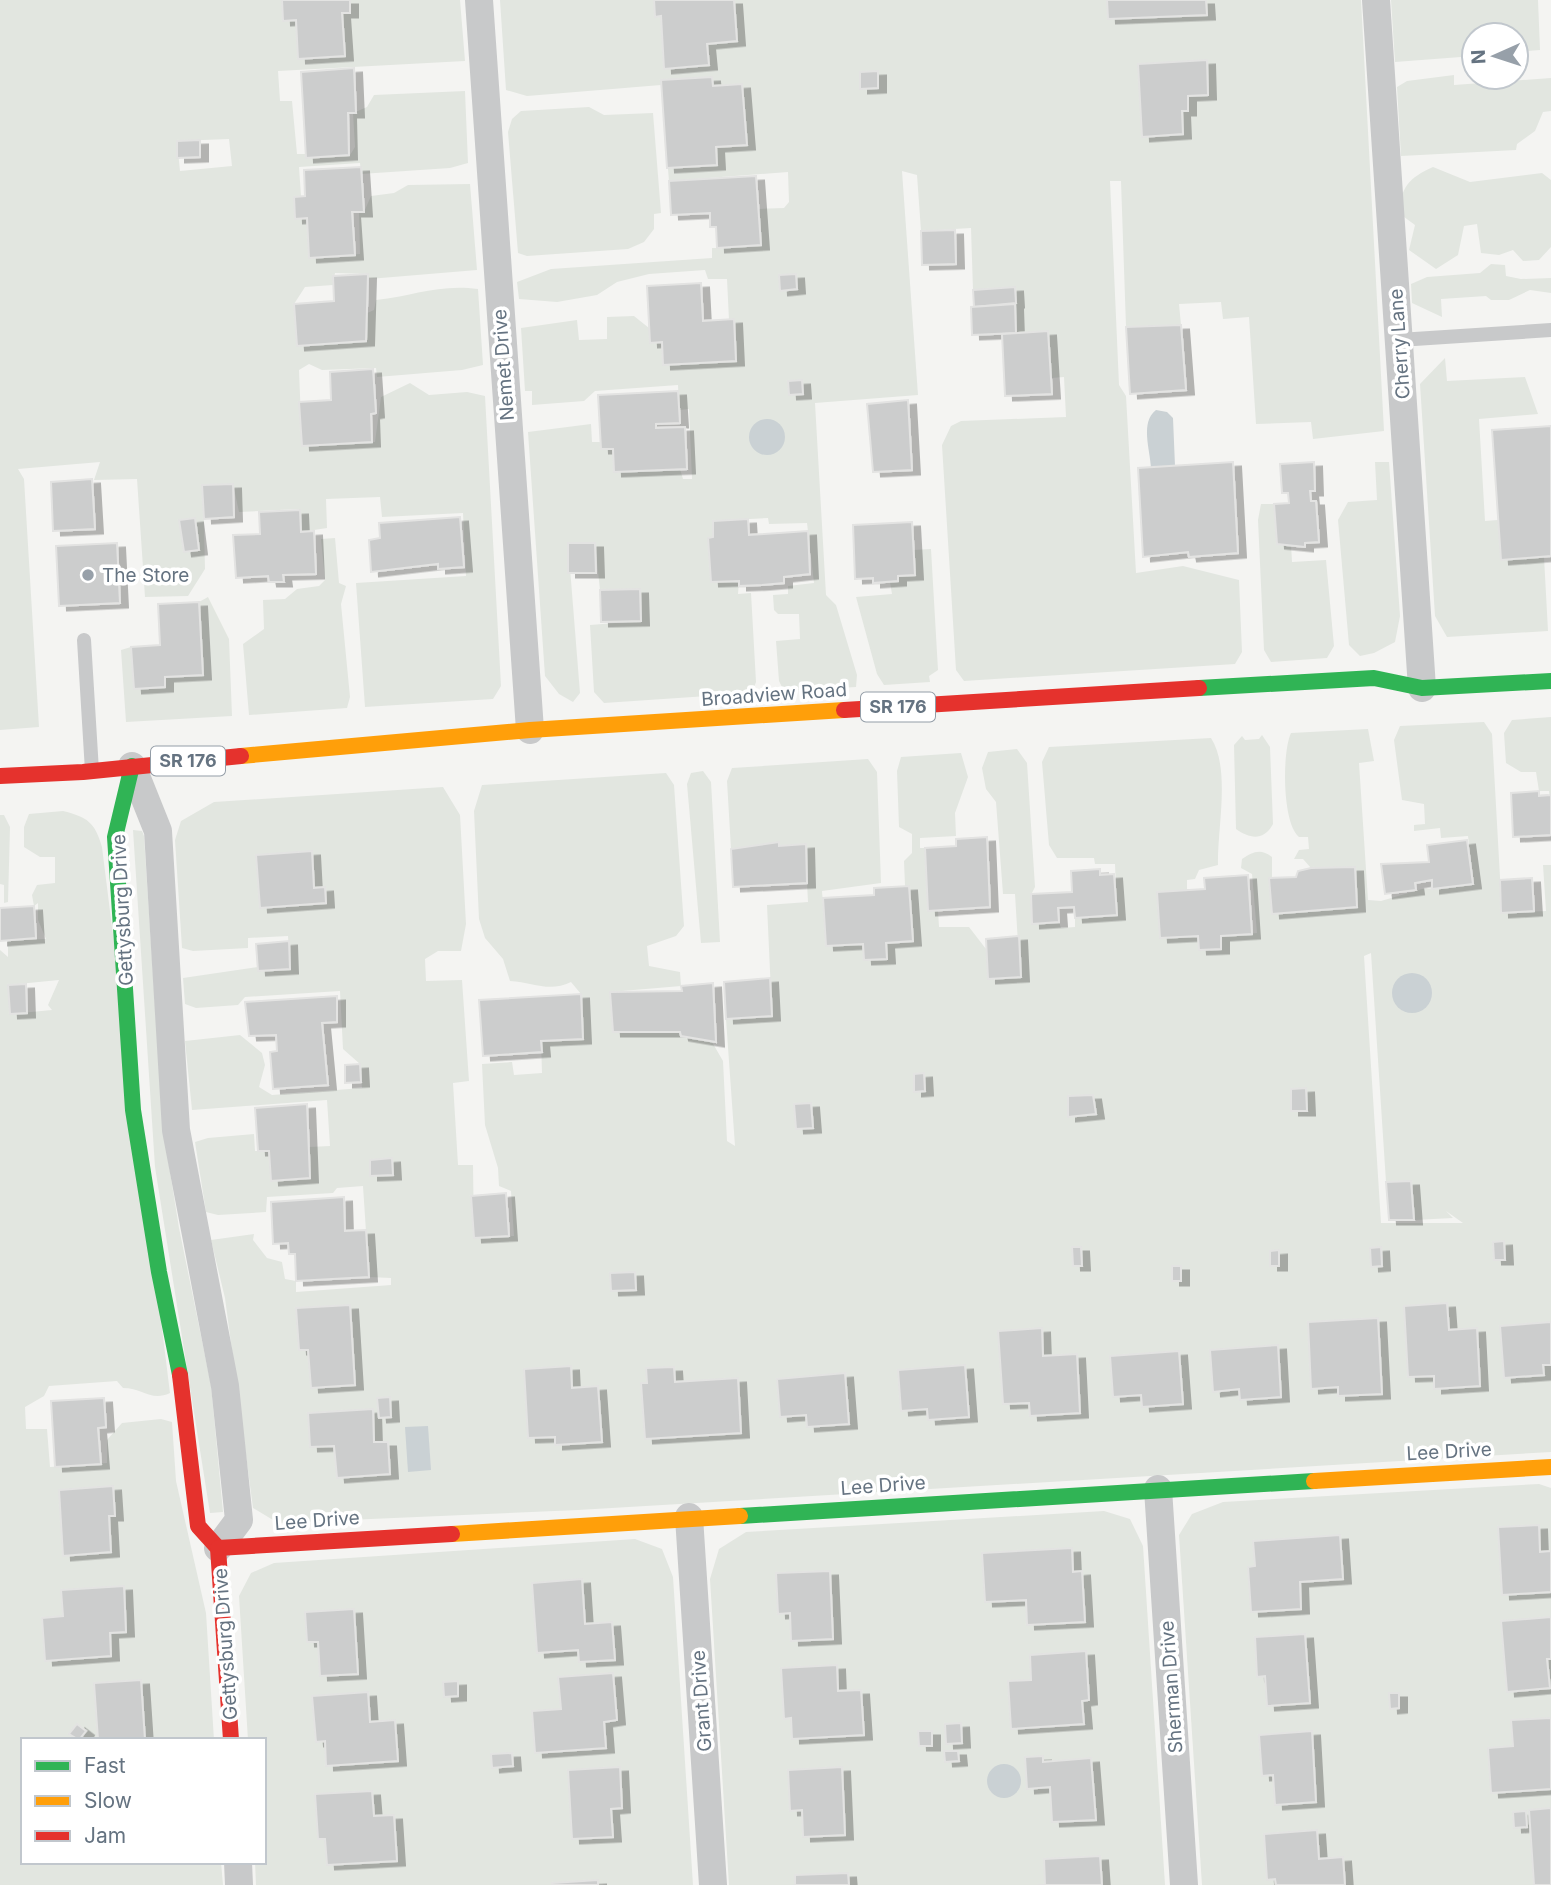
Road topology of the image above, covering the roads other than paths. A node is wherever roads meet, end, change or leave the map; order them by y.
1 (479, 0) edge
2 (1376, 0) edge
3 (1551, 330) edge
4 (1399, 340) junction
5 (84, 640) dead end
6 (1551, 681) edge
7 (1422, 688) junction
8 (530, 730) junction
9 (132, 766) junction
10 (92, 774) junction
11 (0, 776) edge
12 (1551, 1467) edge
13 (1158, 1489) junction
14 (689, 1517) junction
15 (218, 1548) junction
16 (231, 1738) edge
17 (238, 1864) edge
18 (239, 1885) edge
19 (713, 1885) edge
20 (1184, 1885) edge

1 - 8 street, Nemet Drive
2 - 4 street, Cherry Lane
3 - 4 lane
4 - 7 street, Cherry Lane
5 - 10 lane
6 - 7 street, Broadview Road / SR 176
7 - 8 street, Broadview Road / SR 176
8 - 9 street, Broadview Road / SR 176
9 - 10 street, Broadview Road / SR 176
9 - 15 street, Gettysburg Drive
9 - 15 street, Gettysburg Drive
10 - 11 street, Broadview Road / SR 176
12 - 13 street, Lee Drive
13 - 14 street, Lee Drive
13 - 20 street, Sherman Drive
14 - 15 street, Lee Drive
14 - 19 street, Grant Drive
15 - 16 street, Gettysburg Drive
17 - 18 street

